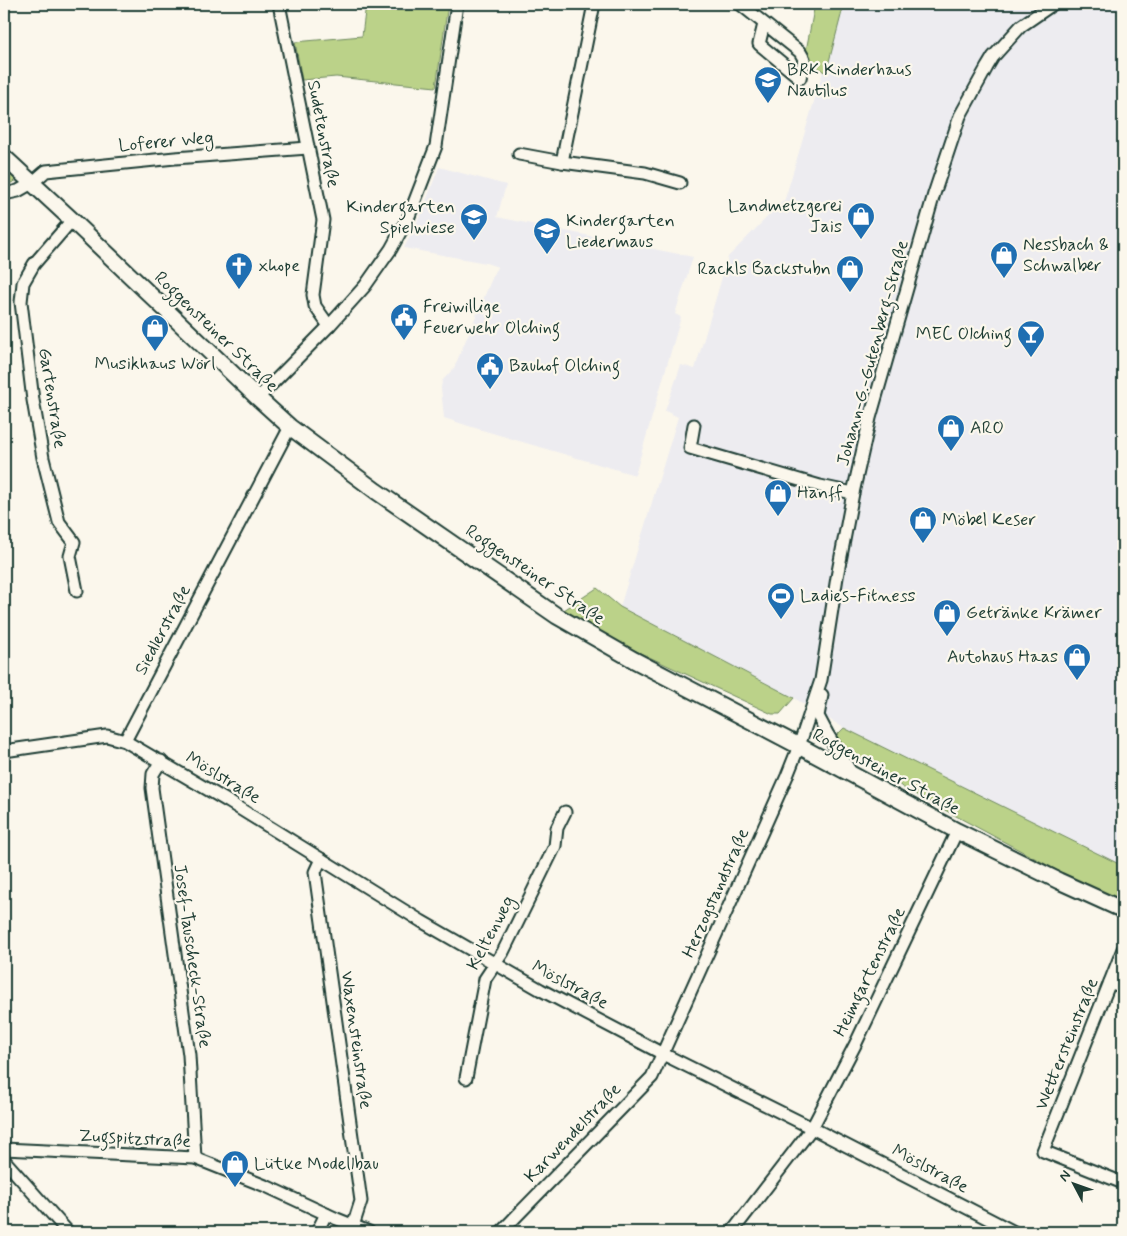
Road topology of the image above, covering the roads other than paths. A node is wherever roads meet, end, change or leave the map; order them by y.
1 (279, 4) edge
2 (457, 4) edge
3 (594, 4) edge
4 (740, 4) edge
5 (1053, 4) edge
6 (764, 24) junction
7 (308, 148) junction
8 (519, 154) dead end
9 (4, 158) edge
10 (562, 162) junction
11 (32, 183) junction
12 (680, 183) dead end
13 (4, 194) edge
14 (72, 220) junction
15 (329, 326) junction
16 (258, 398) junction
17 (694, 424) dead end
18 (290, 427) junction
19 (853, 493) junction
20 (76, 591) dead end
21 (821, 680) junction
22 (125, 741) junction
23 (798, 746) junction
24 (4, 751) edge
25 (161, 761) junction
26 (852, 774) junction
27 (565, 812) dead end
28 (957, 831) junction
29 (321, 859) junction
30 (1123, 910) edge
31 (1123, 950) edge
32 (495, 964) junction
33 (1110, 982) junction
34 (1123, 987) edge
35 (662, 1054) junction
36 (466, 1078) dead end
37 (812, 1128) junction
38 (4, 1149) edge
39 (196, 1158) junction
40 (4, 1160) edge
41 (1123, 1183) edge
42 (326, 1214) junction
43 (352, 1226) junction
44 (68, 1232) edge
45 (318, 1232) edge
46 (369, 1232) edge
47 (501, 1232) edge
48 (732, 1232) edge
49 (1014, 1232) edge

1 - 7 street, Sudetenstraße
2 - 15 street
3 - 10 street
4 - 6 street
5 - 19 street, Johann-G.-Gutenberg-Straße
6 - 6 street
7 - 11 street, Loferer Weg
7 - 15 street, Sudetenstraße
8 - 10 street
9 - 11 main road, Roggensteiner Straße
10 - 12 street
11 - 13 street, Loferer Weg
11 - 14 main road, Roggensteiner Straße
14 - 16 main road, Roggensteiner Straße
14 - 20 street, Gartenstraße
15 - 16 street
16 - 18 main road, Roggensteiner Straße
17 - 19 street
18 - 22 street, Siedlerstraße
18 - 23 main road, Roggensteiner Straße
19 - 21 street, Johann-G.-Gutenberg-Straße
21 - 23 street, Johann-G.-Gutenberg-Straße
21 - 26 street
22 - 24 street
22 - 25 street, Möslstraße
23 - 26 main road, Roggensteiner Straße
23 - 35 street, Herzogstandstraße
25 - 29 street, Möslstraße
25 - 39 street, Josef-Tauscheck-Straße
26 - 28 main road, Roggensteiner Straße
27 - 32 street, Keltenweg
28 - 30 main road, Roggensteiner Straße
28 - 37 street, Heimgartenstraße
29 - 32 street, Möslstraße
29 - 43 street, Waxensteinstraße
31 - 33 street, Wettersteinstraße
32 - 35 street, Möslstraße
32 - 36 street, Keltenweg
33 - 34 street
33 - 41 street, Wettersteinstraße
35 - 37 street, Möslstraße
35 - 47 street, Karwendelstraße
37 - 48 street, Heimgartenstraße
37 - 49 street, Möslstraße
38 - 39 street, Zugspitzstraße
39 - 42 street, Zugspitzstraße
40 - 44 street
42 - 43 street, Zugspitzstraße
42 - 45 street
43 - 46 street, Zugspitzstraße

